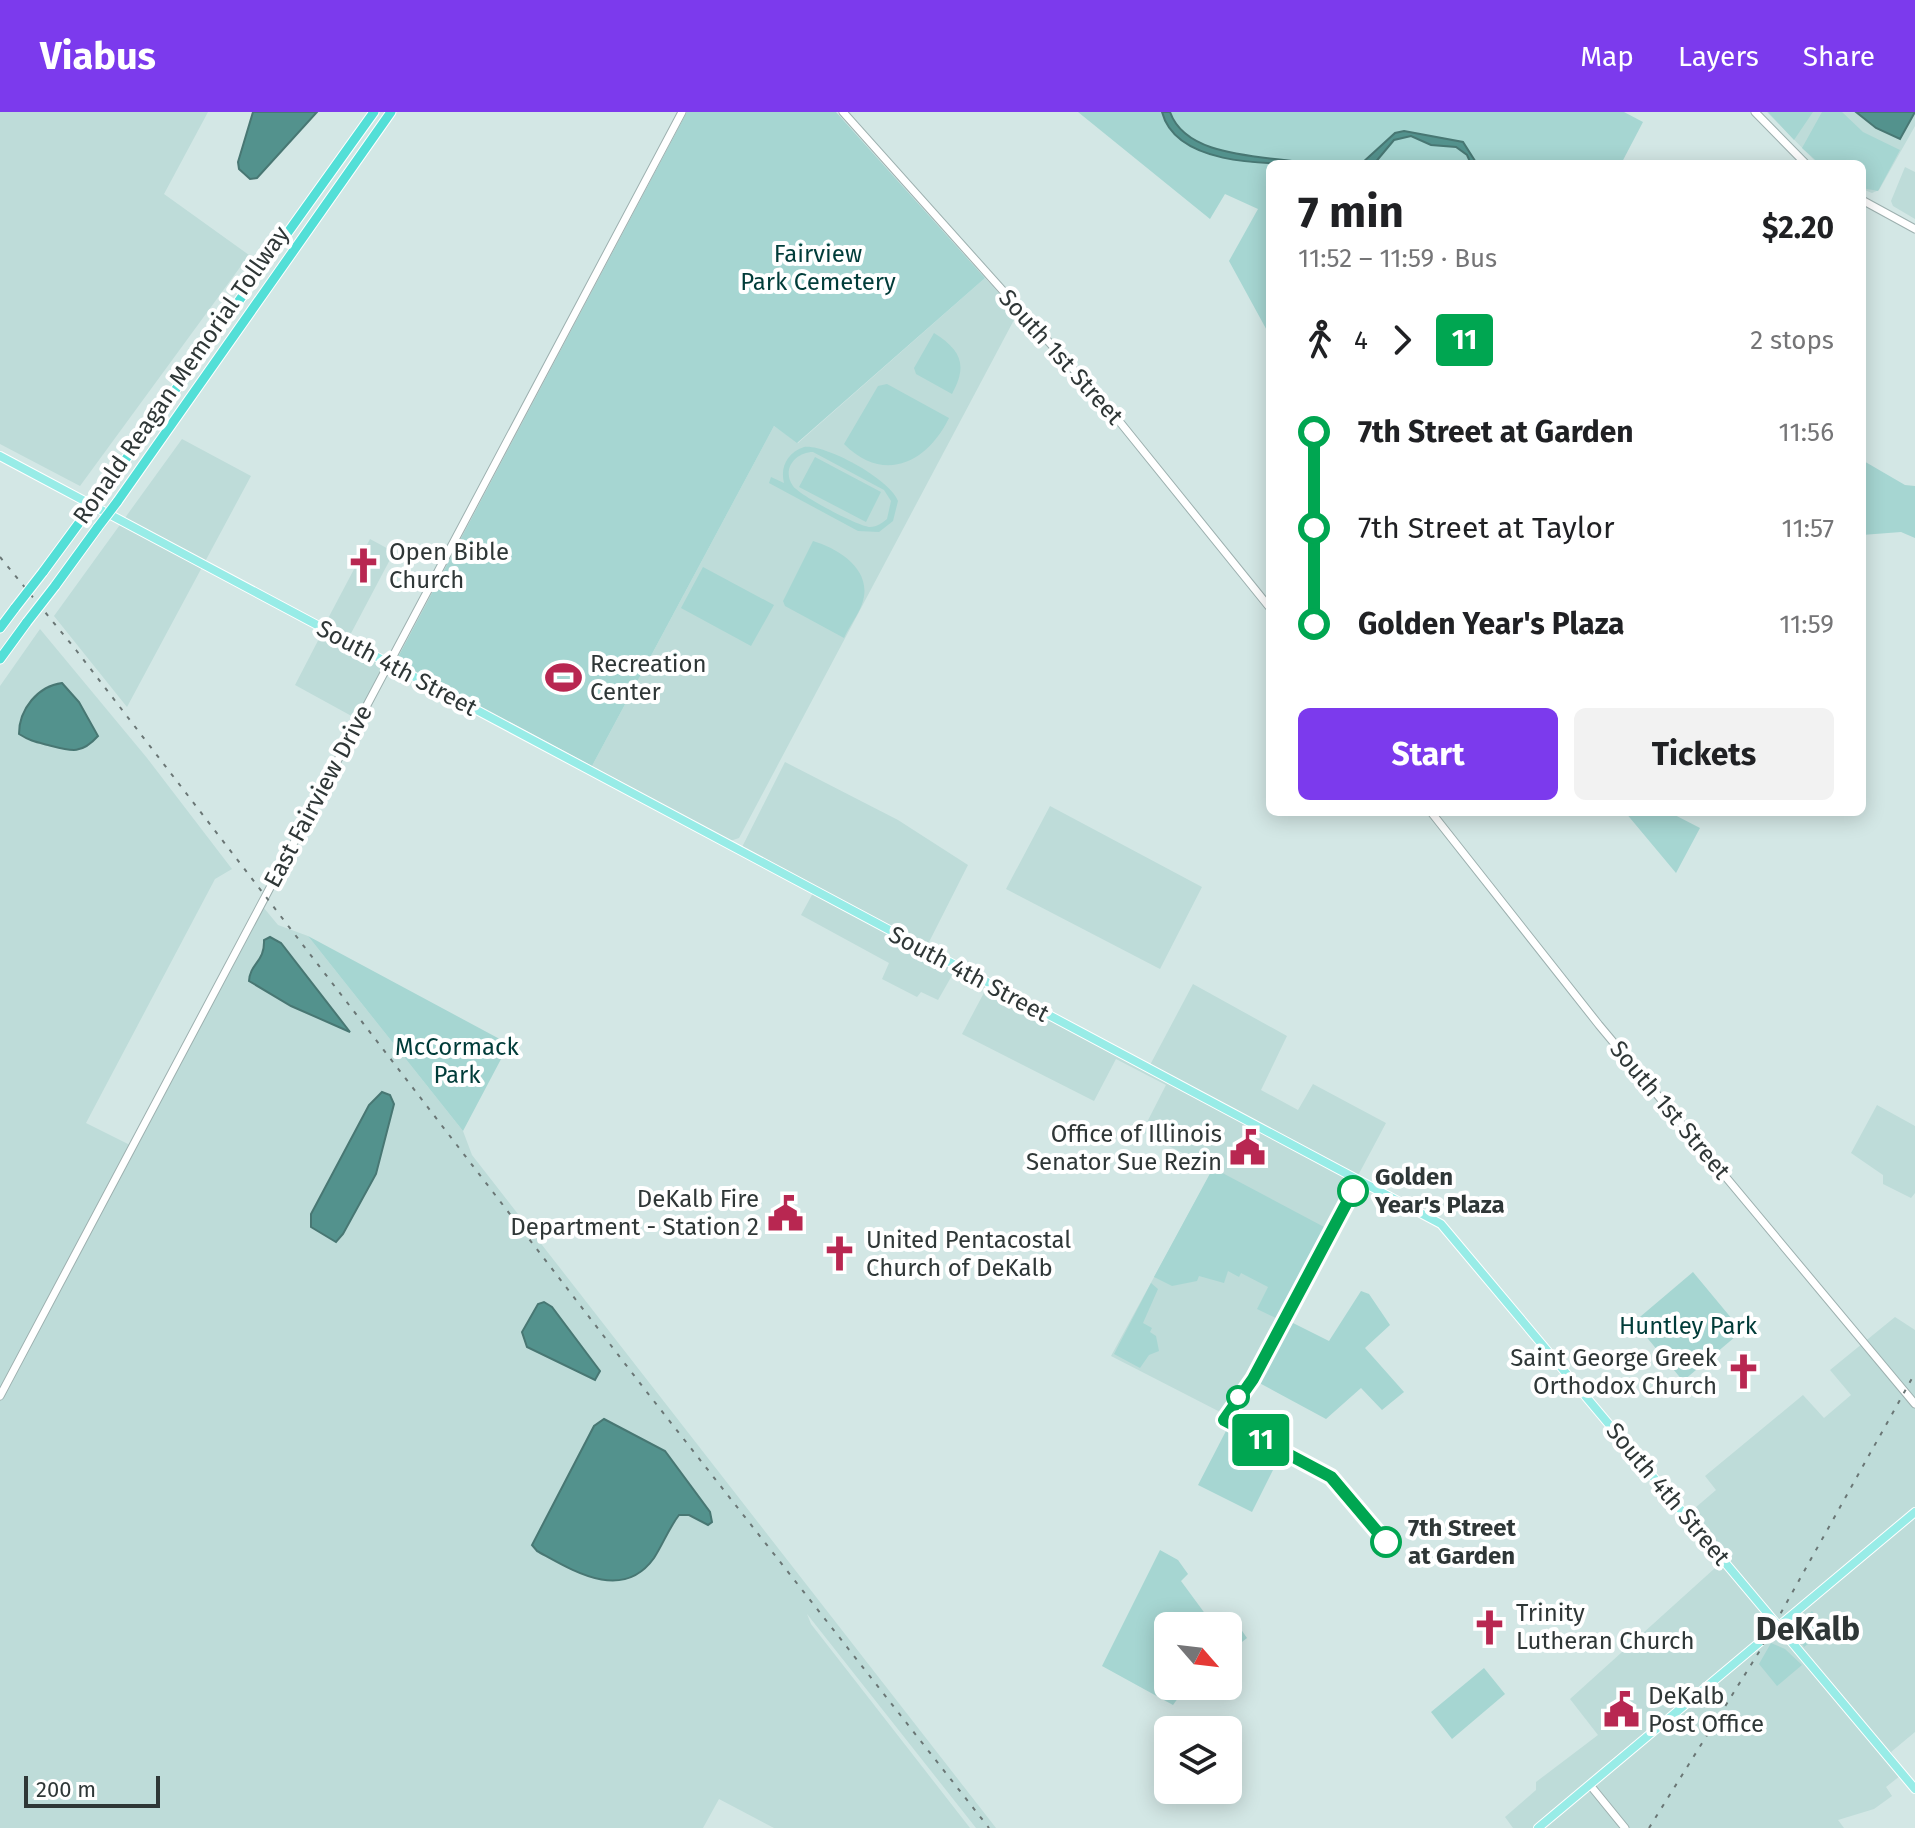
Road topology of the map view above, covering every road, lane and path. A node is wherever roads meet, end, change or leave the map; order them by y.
1 (374, 112) edge
2 (391, 112) edge
3 (682, 112) edge
4 (843, 112) edge
5 (1755, 112) edge
6 (1802, 160) edge
7 (1866, 202) edge
8 (1915, 229) edge
9 (0, 456) edge
10 (1266, 603) edge
11 (0, 628) edge
12 (0, 659) edge
13 (389, 663) junction
14 (1434, 816) edge
15 (0, 1396) edge
16 (1915, 1404) edge
17 (1915, 1512) edge
18 (1779, 1627) junction
19 (1590, 1785) junction
20 (1915, 1789) edge
21 (1538, 1828) edge
22 (1625, 1828) edge

1 - 11 highway, Ronald Reagan Memorial Tollway, bridge
2 - 12 highway, Ronald Reagan Memorial Tollway, bridge
3 - 13 street, East Fairview Drive
4 - 10 street, South 1st Street
5 - 6 street
7 - 8 street
9 - 13 main road, South 4th Street
13 - 15 street, East Fairview Drive
13 - 18 main road, South 4th Street
14 - 16 street, South 1st Street
17 - 18 main road
18 - 19 main road
18 - 20 main road, South 4th Street
19 - 21 main road
19 - 22 street

